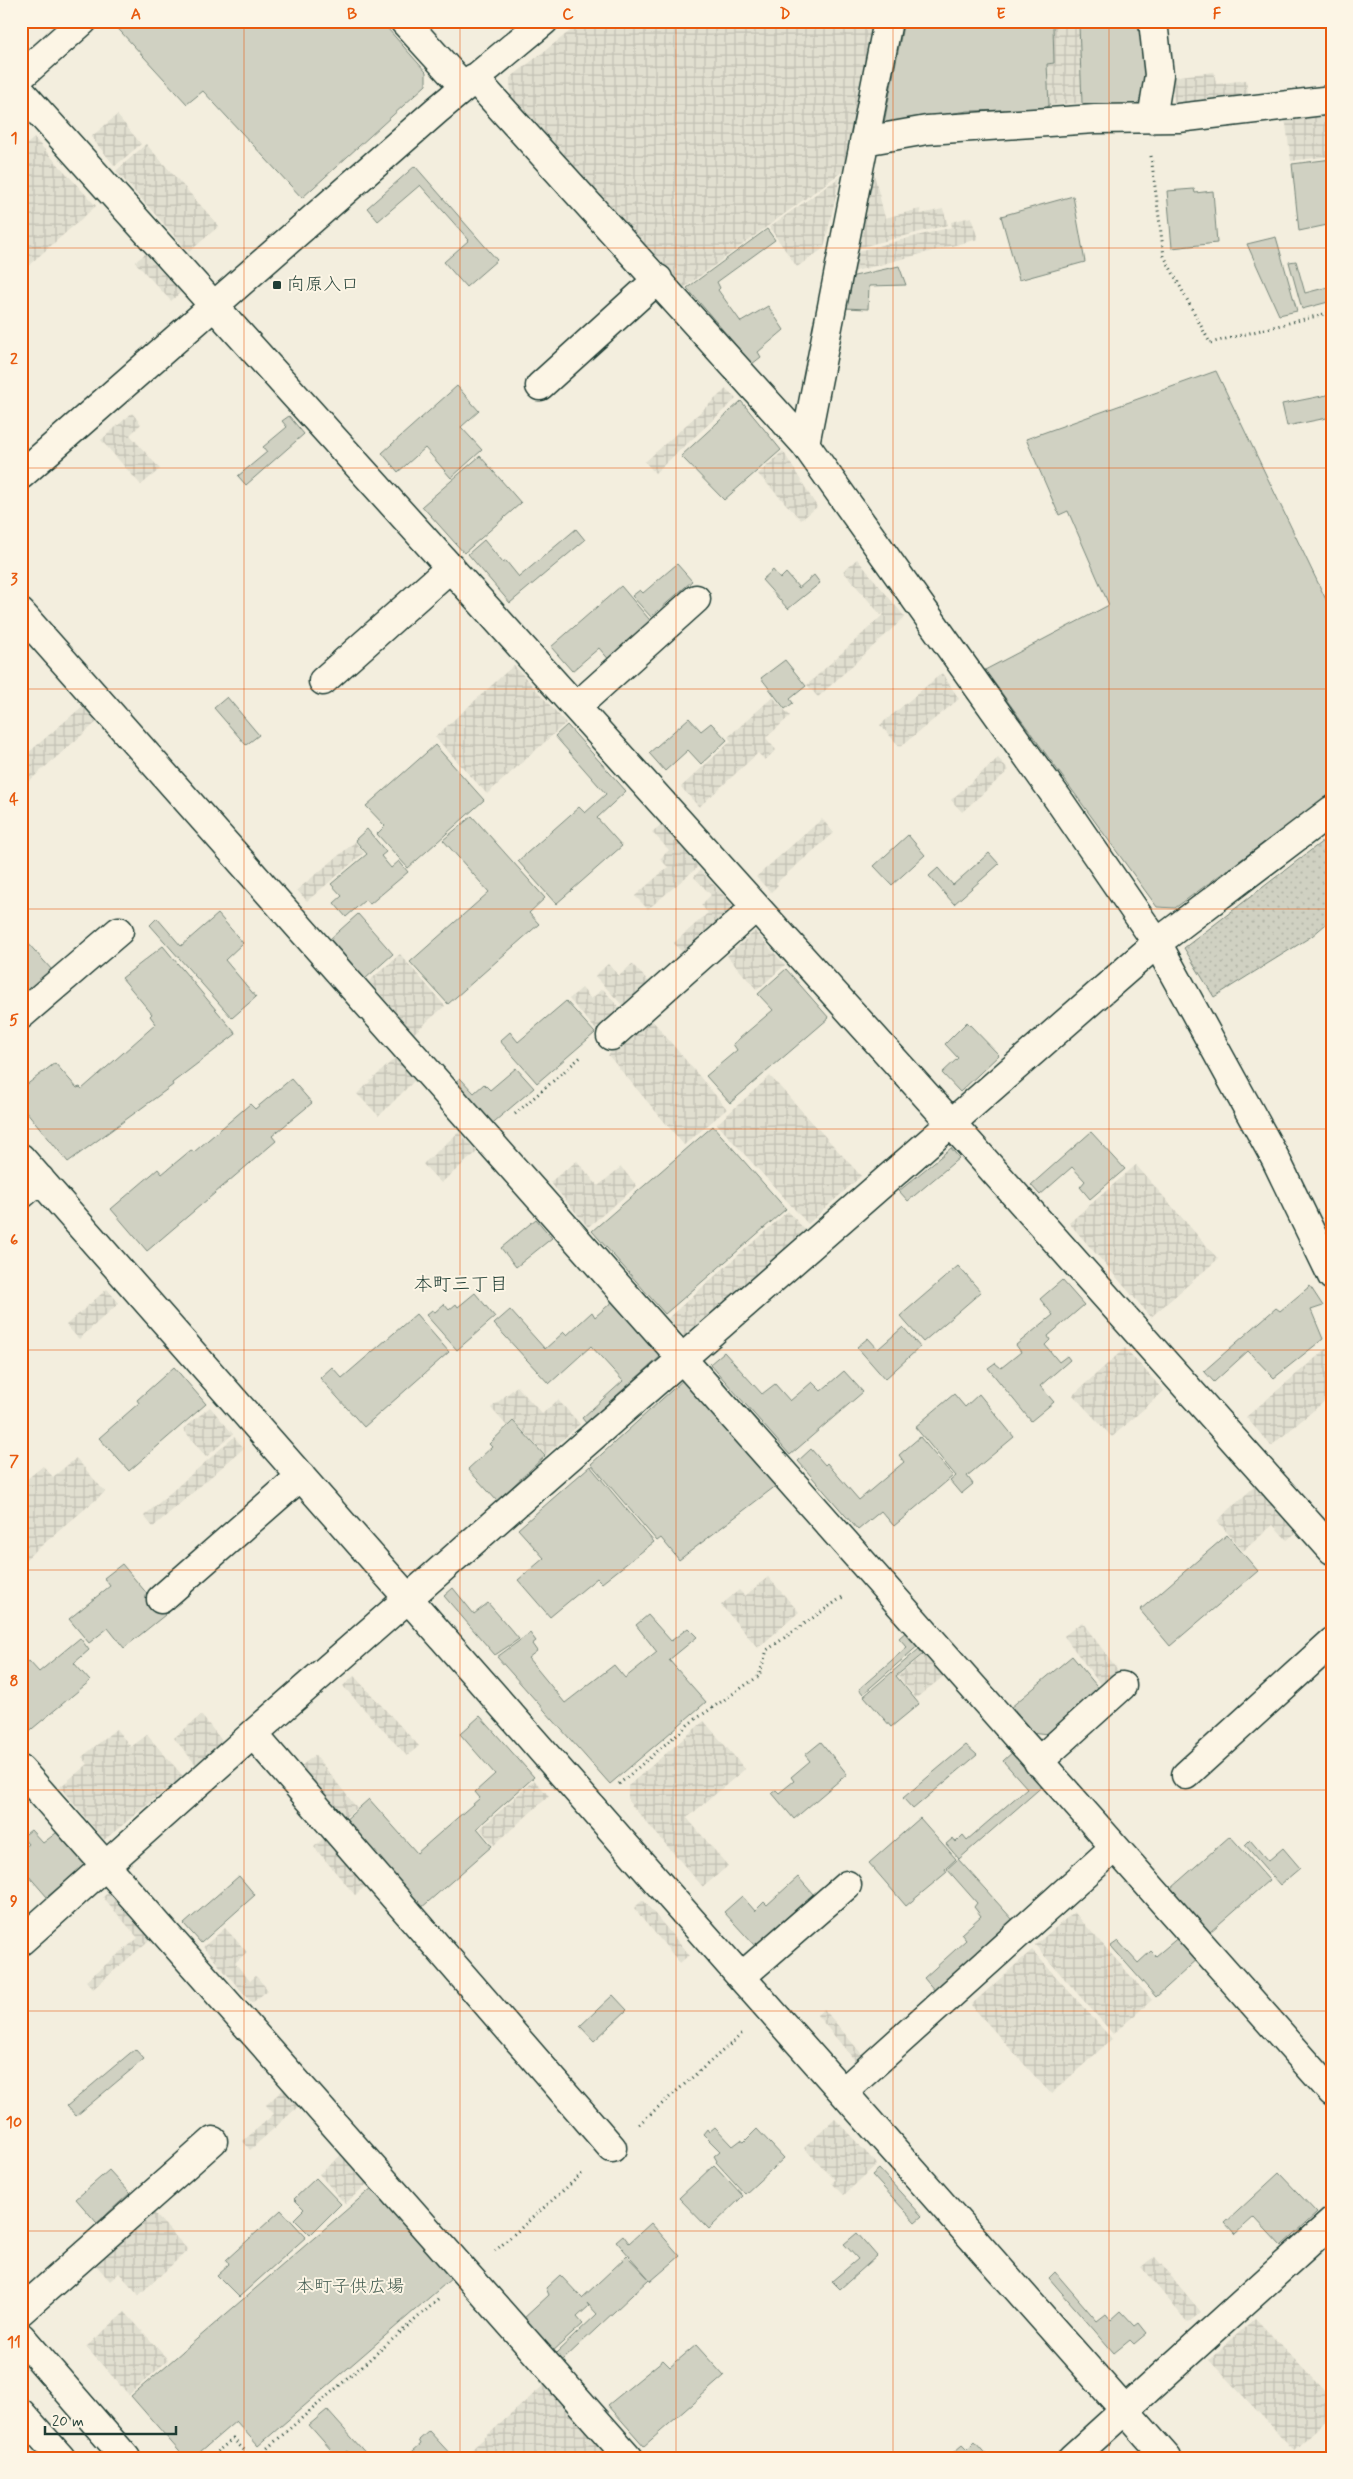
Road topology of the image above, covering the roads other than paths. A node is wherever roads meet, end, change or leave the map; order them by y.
1 (83, 21) edge
2 (404, 21) edge
3 (544, 21) edge
4 (888, 21) edge
5 (1153, 21) edge
6 (21, 76) edge
7 (469, 82) junction
8 (21, 92) edge
9 (1332, 100) edge
10 (1152, 119) junction
11 (864, 141) junction
12 (658, 279) junction
13 (213, 306) junction
14 (540, 386) dead end
15 (805, 444) junction
16 (21, 475) edge
17 (451, 567) junction
18 (696, 599) dead end
19 (21, 613) edge
20 (323, 681) dead end
21 (576, 707) junction
22 (1332, 810) edge
23 (756, 907) junction
24 (119, 931) dead end
25 (1157, 944) junction
26 (21, 1015) edge
27 (611, 1036) road end
28 (951, 1123) junction
29 (21, 1158) edge
30 (30, 1187) edge
31 (1332, 1276) edge
32 (683, 1358) junction
33 (301, 1476) junction
34 (1332, 1550) edge
35 (161, 1598) dead end
36 (409, 1599) junction
37 (1332, 1642) edge
38 (1122, 1686) dead end
39 (253, 1734) junction
40 (1038, 1762) junction
41 (21, 1770) edge
42 (1186, 1775) dead end
43 (1106, 1855) dead end
44 (106, 1866) junction
45 (847, 1885) dead end
46 (21, 1941) edge
47 (741, 1977) junction
48 (843, 2092) junction
49 (1332, 2092) edge
50 (213, 2141) dead end
51 (612, 2148) dead end
52 (1332, 2222) edge
53 (21, 2311) edge
54 (21, 2337) edge
55 (1125, 2409) junction
56 (21, 2413) edge
57 (61, 2458) edge
58 (126, 2458) edge
59 (629, 2458) edge
60 (1072, 2458) edge
61 (1167, 2458) edge

1 - 6 main road
2 - 7 main road
3 - 7 main road
4 - 11 main road
5 - 10 main road
7 - 12 main road
7 - 13 main road
8 - 13 main road
9 - 10 main road
10 - 11 main road
11 - 15 main road
12 - 14 main road
12 - 15 main road
13 - 16 main road
13 - 17 main road
15 - 25 main road
17 - 20 main road
17 - 21 main road
18 - 21 main road
19 - 32 main road
21 - 23 main road
22 - 25 main road
23 - 27 main road
23 - 28 main road
24 - 26 main road
25 - 28 main road
25 - 31 main road
28 - 32 main road
28 - 34 main road
29 - 30 main road
30 - 33 main road
32 - 36 main road
32 - 40 main road
33 - 35 main road
33 - 36 main road
36 - 39 main road
36 - 47 main road
37 - 42 main road
38 - 40 main road
39 - 44 main road
39 - 51 main road
40 - 49 main road
41 - 44 main road
43 - 48 main road
44 - 46 main road
44 - 59 main road
45 - 47 main road
47 - 48 main road
48 - 55 main road
50 - 53 main road
52 - 55 main road
54 - 58 main road
55 - 60 main road
55 - 61 main road
56 - 57 main road

